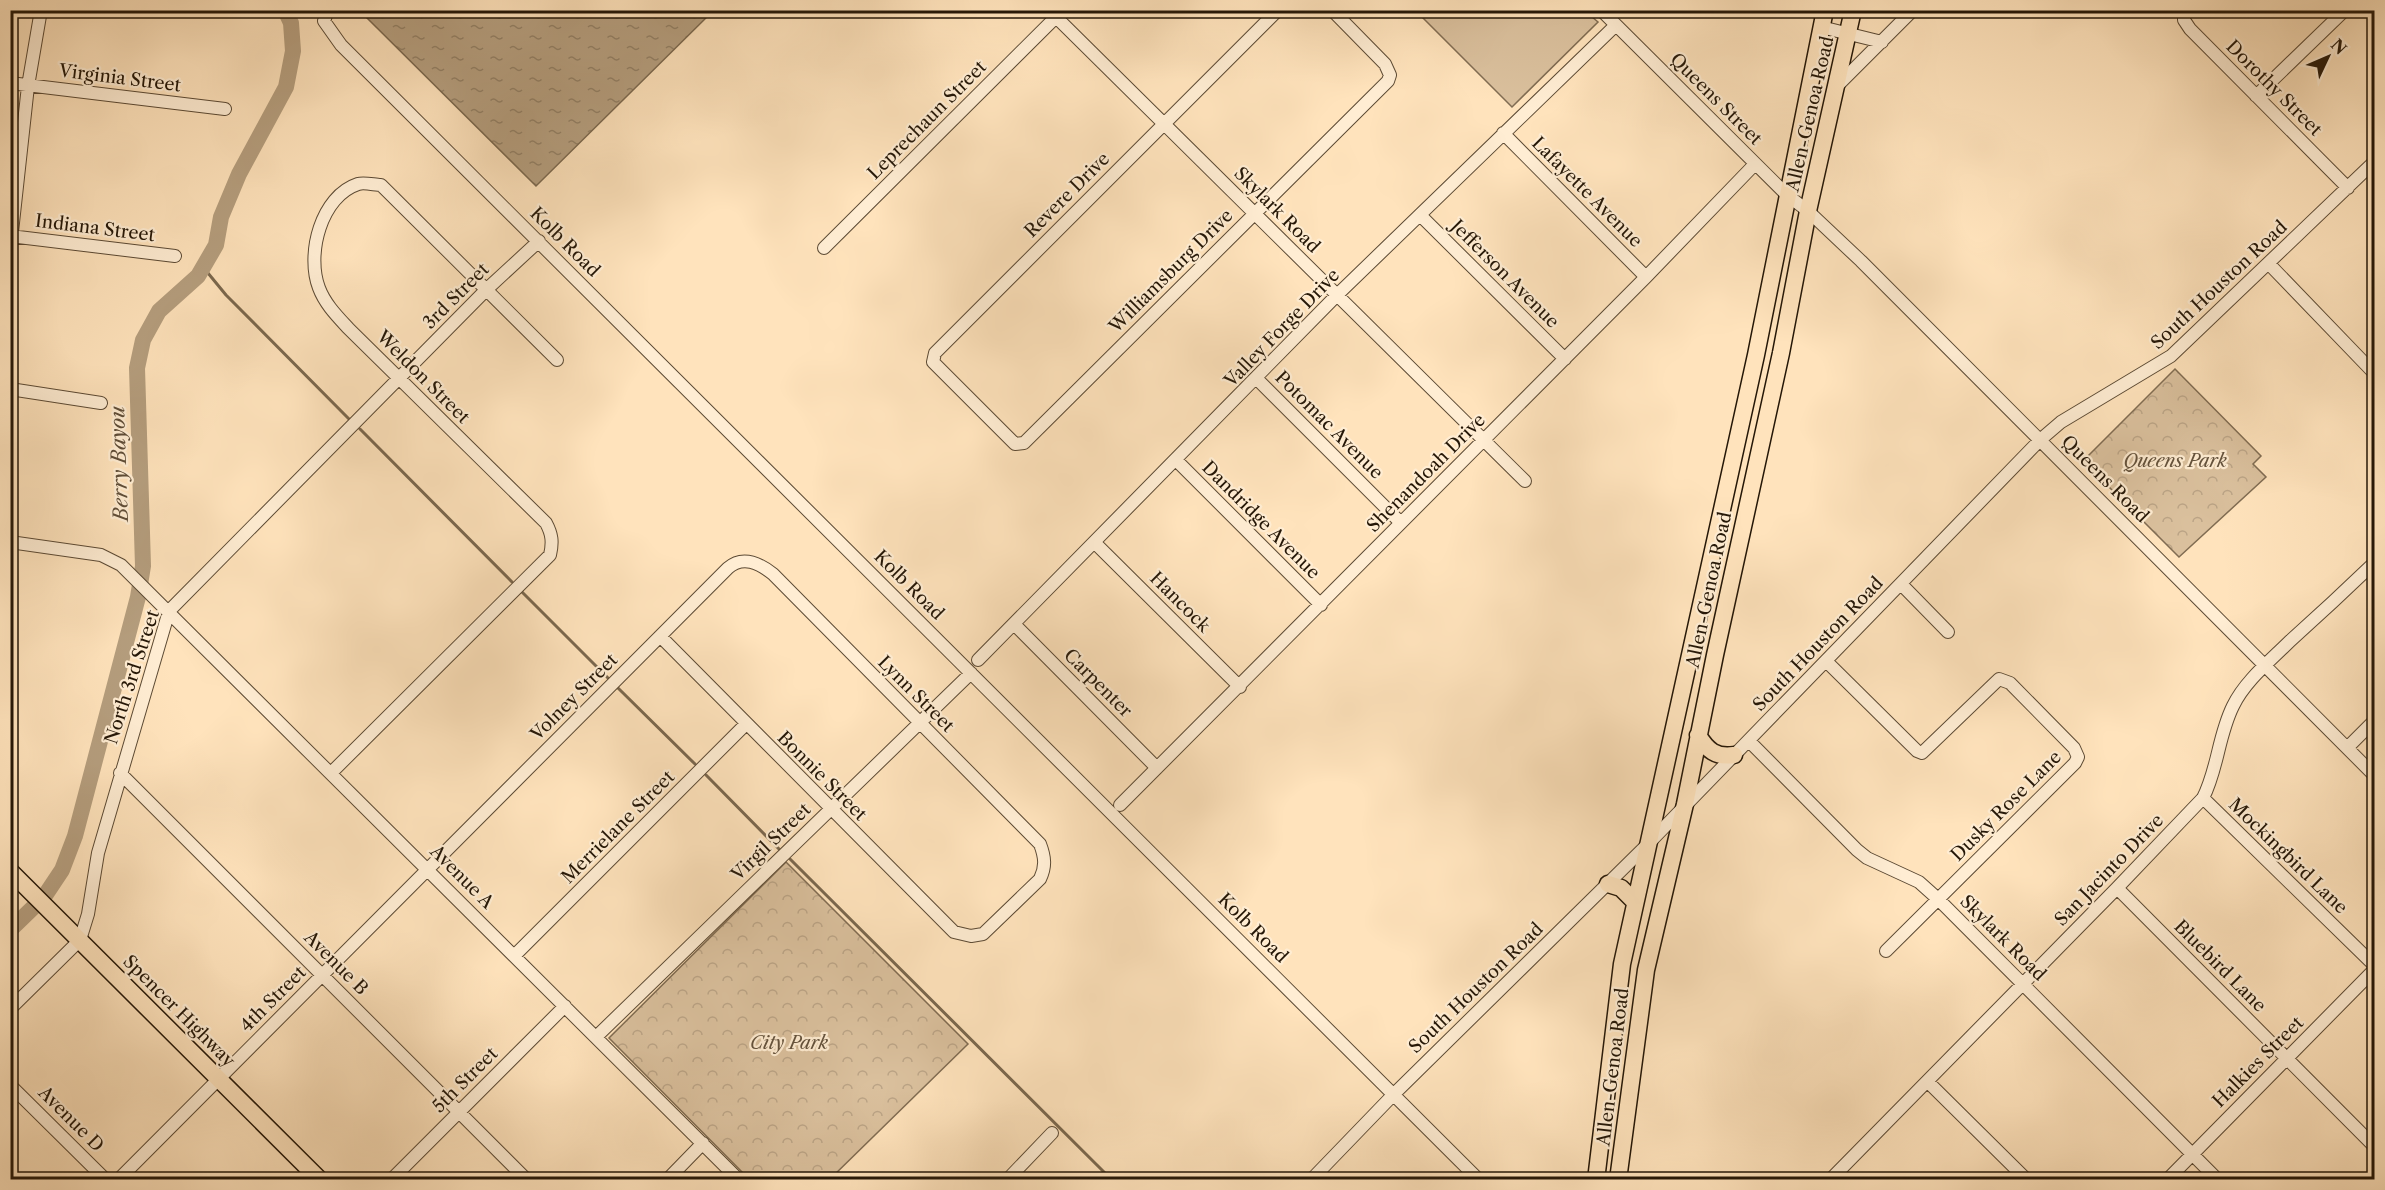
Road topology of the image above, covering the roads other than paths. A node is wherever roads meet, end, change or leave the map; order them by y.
1 (41, 10) edge
2 (328, 10) edge
3 (1278, 10) edge
4 (1332, 10) edge
5 (1601, 10) edge
6 (1853, 10) edge
7 (1913, 10) edge
8 (2184, 10) edge
9 (2345, 10) edge
10 (1056, 17) joint
11 (1823, 19) edge
12 (1616, 25) junction
13 (1848, 34) junction
14 (1882, 42) junction
15 (10, 84) edge
16 (28, 86) junction
17 (1835, 88) junction
18 (2256, 96) junction
19 (225, 109) dead end
20 (1164, 123) junction
21 (1503, 133) junction
22 (2374, 162) edge
23 (1755, 164) junction
24 (2348, 188) junction
25 (1787, 195) junction
26 (1808, 211) junction
27 (1254, 213) junction
28 (1420, 215) junction
29 (11, 236) edge
30 (539, 241) junction
31 (824, 248) dead end
32 (10, 250) edge
33 (175, 256) dead end
34 (2269, 264) junction
35 (1646, 277) junction
36 (487, 290) junction
37 (1337, 295) junction
38 (1565, 359) junction
39 (557, 360) dead end
40 (2373, 368) edge
41 (399, 378) junction
42 (1257, 379) junction
43 (10, 389) edge
44 (101, 403) dead end
45 (1744, 407) junction
46 (979, 409) joint
47 (1768, 412) junction
48 (1483, 440) junction
49 (2040, 440) junction
50 (1176, 460) junction
51 (1525, 481) dead end
52 (1401, 523) junction
53 (10, 542) edge
54 (1095, 543) junction
55 (751, 561) joint
56 (2374, 563) edge
57 (1901, 584) junction
58 (1321, 605) junction
59 (169, 611) junction
60 (1014, 624) junction
61 (1948, 632) dead end
62 (660, 636) junction
63 (1690, 648) junction
64 (1714, 655) junction
65 (978, 660) dead end
66 (1826, 661) junction
67 (2265, 665) junction
68 (971, 673) junction
69 (1240, 687) junction
70 (2374, 721) edge
71 (919, 723) junction
72 (746, 724) junction
73 (1698, 735) junction
74 (1749, 741) junction
75 (1670, 746) junction
76 (2347, 747) junction
77 (1734, 755) junction
78 (1157, 768) junction
79 (332, 772) junction
80 (120, 773) junction
81 (2374, 775) edge
82 (2203, 798) junction
83 (1685, 804) junction
84 (1120, 805) dead end
85 (830, 810) junction
86 (1647, 845) junction
87 (428, 869) junction
88 (15, 875) edge
89 (1608, 884) junction
90 (2117, 888) junction
91 (1663, 896) junction
92 (1938, 899) junction
93 (1635, 902) junction
94 (963, 936) joint
95 (80, 940) junction
96 (1886, 951) dead end
97 (515, 955) junction
98 (1622, 964) junction
99 (2374, 965) edge
100 (1646, 970) junction
101 (2374, 970) edge
102 (323, 975) junction
103 (2023, 984) junction
104 (565, 1006) junction
105 (10, 1009) edge
106 (596, 1037) junction
107 (2287, 1058) junction
108 (219, 1078) junction
109 (1928, 1082) junction
110 (10, 1085) edge
111 (1394, 1094) junction
112 (459, 1112) junction
113 (1603, 1118) junction
114 (1627, 1120) junction
115 (1052, 1133) dead end
116 (703, 1143) junction
117 (2374, 1146) edge
118 (2193, 1153) junction
119 (1839, 1177) edge
120 (106, 1179) edge
121 (118, 1179) edge
122 (320, 1179) edge
123 (391, 1179) edge
124 (527, 1179) edge
125 (666, 1179) edge
126 (739, 1179) edge
127 (1007, 1179) edge
128 (1311, 1179) edge
129 (1479, 1179) edge
130 (1596, 1179) edge
131 (1618, 1179) edge
132 (2027, 1179) edge
133 (2167, 1179) edge
134 (2218, 1179) edge

1 - 16 street
2 - 30 street, Kolb Road
3 - 20 street, Revere Drive
4 - 27 street, Williamsburg Drive
5 - 12 street, Queens Street
6 - 13 main road, Allen-Genoa Road
7 - 14 street
8 - 18 street, Dorothy Street
9 - 18 street
10 - 20 street, Skylark Road
10 - 31 street, Leprechaun Street
11 - 13 street
11 - 25 main road, Allen-Genoa Road
12 - 21 street, Valley Forge Drive
12 - 23 street, Queens Street
13 - 14 street
13 - 17 main road, Allen-Genoa Road
14 - 17 street
15 - 16 street, Virginia Street
16 - 19 street, Virginia Street
16 - 29 street
17 - 26 main road, Allen-Genoa Road
18 - 24 street, Dorothy Street
20 - 27 street, Skylark Road
20 - 46 street, Revere Drive
21 - 28 street, Valley Forge Drive
21 - 35 street, Lafayette Avenue
22 - 24 street, South Houston Road
23 - 25 street, Queens Street
23 - 35 street, Shenandoah Drive
24 - 34 street, South Houston Road
25 - 26 street, Queens Street
25 - 45 main road, Allen-Genoa Road
26 - 47 main road, Allen-Genoa Road
26 - 49 street, Queens Road
27 - 37 street, Skylark Road
27 - 46 street, Williamsburg Drive
28 - 37 street, Valley Forge Drive
28 - 38 street, Jefferson Avenue
29 - 32 street
29 - 33 street, Indiana Street
30 - 36 street, 3rd Street
30 - 68 street, Kolb Road
34 - 40 street
34 - 49 street, South Houston Road
35 - 38 street, Shenandoah Drive
36 - 39 street, Weldon Street
36 - 41 street, 3rd Street
36 - 41 street, Weldon Street
37 - 42 street, Valley Forge Drive
37 - 48 street, Skylark Road
38 - 48 street, Shenandoah Drive
41 - 59 street, North 3rd Street
41 - 79 street, Weldon Street
42 - 50 street, Valley Forge Drive
42 - 52 street, Potomac Avenue
43 - 44 street
45 - 47 main road
45 - 63 main road, Allen-Genoa Road
47 - 64 main road, Allen-Genoa Road
48 - 51 street, Skylark Road
48 - 52 street, Shenandoah Drive
49 - 57 street, South Houston Road
49 - 67 street, Queens Road
50 - 54 street, Valley Forge Drive
50 - 58 street, Dandridge Avenue
52 - 58 street, Shenandoah Drive
53 - 59 street, Avenue A
54 - 60 street, Valley Forge Drive
54 - 69 street, Hancock
55 - 62 street, Volney Street
55 - 71 street, Lynn Street
56 - 67 street, San Jacinto Drive
57 - 61 street
57 - 66 street, South Houston Road
58 - 69 street, Shenandoah Drive
59 - 79 street, Avenue A
59 - 80 street, North 3rd Street
60 - 65 street, Valley Forge Drive
60 - 78 street, Carpenter
62 - 72 street, Bonnie Street
62 - 87 street, Volney Street
63 - 64 main road
63 - 75 main road, Allen-Genoa Road
64 - 73 main road, Allen-Genoa Road
66 - 74 street, South Houston Road
66 - 92 street, Dusky Rose Lane
67 - 76 street, Queens Road
67 - 82 street, San Jacinto Drive
68 - 71 street, Virgil Street
68 - 111 street, Kolb Road
69 - 78 street, Shenandoah Drive
70 - 76 street
71 - 85 street, Virgil Street
71 - 94 street, Lynn Street
72 - 85 street, Bonnie Street
72 - 97 street, Merrielane Street
73 - 77 main road
73 - 83 main road, Allen-Genoa Road
74 - 77 street, South Houston Road
74 - 92 street, Skylark Road
75 - 83 main road
75 - 86 main road, Allen-Genoa Road
76 - 81 street, Queens Road
77 - 83 street, South Houston Road
78 - 84 street, Shenandoah Drive
79 - 87 street, Avenue A
80 - 95 street, North 3rd Street
80 - 102 street, Avenue B
82 - 90 street, San Jacinto Drive
82 - 99 street, Mockingbird Lane
83 - 86 street, South Houston Road
83 - 91 main road, Allen-Genoa Road
85 - 94 street, Bonnie Street
85 - 106 street, Virgil Street
86 - 89 street, South Houston Road
86 - 91 main road
86 - 93 main road, Allen-Genoa Road
87 - 97 street, Avenue A
87 - 102 street, 4th Street
88 - 95 main road, Spencer Highway
89 - 93 main road
89 - 111 street, South Houston Road
90 - 103 street, San Jacinto Drive
90 - 107 street, Bluebird Lane
91 - 100 main road, Allen-Genoa Road
92 - 96 street, Dusky Rose Lane
92 - 103 street, Skylark Road
93 - 98 main road, Allen-Genoa Road
95 - 105 street, North 3rd Street
95 - 108 main road, Spencer Highway
97 - 104 street, Avenue A
98 - 100 main road
98 - 113 main road, Allen-Genoa Road
100 - 114 main road, Allen-Genoa Road
101 - 107 street, Halkies Street
102 - 108 street, 4th Street
102 - 112 street, Avenue B
103 - 109 street, San Jacinto Drive
103 - 118 street, Skylark Road
104 - 106 street, Avenue A
104 - 112 street, 5th Street
106 - 116 street, Avenue A
107 - 117 street, Bluebird Lane
107 - 118 street, Halkies Street
108 - 121 street, 4th Street
108 - 122 main road, Spencer Highway
109 - 119 street, San Jacinto Drive
109 - 132 street
110 - 120 street, Avenue D
111 - 128 street, South Houston Road
111 - 129 street, Kolb Road
112 - 123 street, 5th Street
112 - 124 street, Avenue B
113 - 114 main road
113 - 130 main road, Allen-Genoa Road
114 - 131 main road, Allen-Genoa Road
115 - 127 street
116 - 125 street
116 - 126 street, Avenue A
118 - 133 street, Halkies Street
118 - 134 street, Skylark Road

